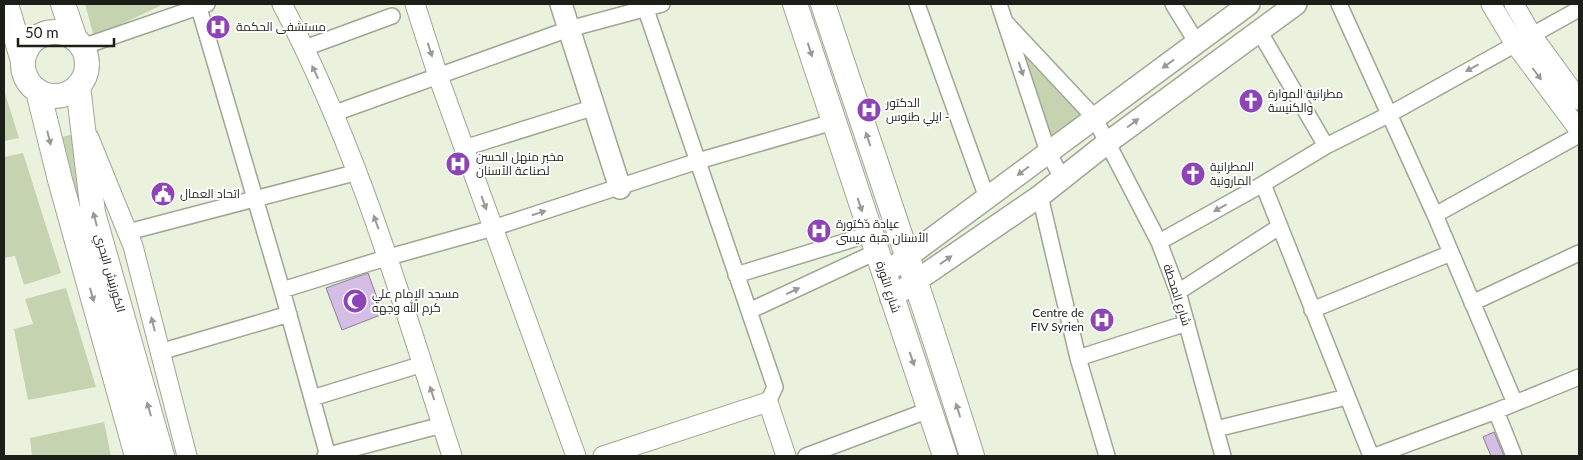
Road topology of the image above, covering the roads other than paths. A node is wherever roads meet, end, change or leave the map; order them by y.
1 (6, 4) edge
2 (63, 4) edge
3 (282, 4) edge
4 (414, 4) edge
5 (561, 4) edge
6 (662, 4) edge
7 (795, 4) edge
8 (823, 4) edge
9 (917, 4) edge
10 (999, 4) edge
11 (1174, 4) edge
12 (1249, 4) edge
13 (1296, 4) edge
14 (1340, 4) edge
15 (1491, 4) edge
16 (1514, 4) edge
17 (203, 6) edge
18 (645, 7) edge
19 (1579, 9) edge
20 (392, 16) dead end
21 (1006, 23) junction
22 (569, 29) junction
23 (1258, 30) junction
24 (1531, 34) junction
25 (78, 43) junction
26 (1197, 43) junction
27 (1514, 44) junction
28 (304, 48) junction
29 (23, 61) junction
30 (438, 76) junction
31 (78, 86) junction
32 (38, 91) junction
33 (1579, 100) edge
34 (595, 107) junction
35 (335, 113) junction
36 (1390, 114) junction
37 (1094, 117) junction
38 (82, 121) junction
39 (833, 122) junction
40 (1579, 130) edge
41 (1579, 135) edge
42 (1107, 143) junction
43 (1326, 146) junction
44 (464, 148) junction
45 (1048, 152) junction
46 (698, 161) junction
47 (358, 172) junction
48 (1062, 178) junction
49 (1263, 184) junction
50 (620, 188) junction
51 (1040, 196) junction
52 (987, 198) junction
53 (254, 199) junction
54 (1435, 214) junction
55 (1279, 226) junction
56 (493, 228) junction
57 (128, 232) junction
58 (1159, 242) junction
59 (1579, 252) edge
60 (877, 253) junction
61 (1451, 254) junction
62 (389, 257) junction
63 (906, 258) junction
64 (736, 275) junction
65 (915, 282) junction
66 (282, 290) junction
67 (1178, 292) junction
68 (891, 298) junction
69 (1472, 303) junction
70 (1312, 310) junction
71 (749, 311) junction
72 (289, 314) junction
73 (1187, 323) junction
74 (160, 352) junction
75 (1078, 358) junction
76 (423, 364) junction
77 (1579, 377) edge
78 (1347, 397) junction
79 (312, 398) junction
80 (768, 402) junction
81 (1515, 403) junction
82 (929, 410) junction
83 (1496, 411) junction
84 (442, 425) junction
85 (1216, 429) junction
86 (137, 456) edge
87 (162, 456) edge
88 (187, 456) edge
89 (327, 456) edge
90 (452, 456) edge
91 (576, 456) edge
92 (603, 456) edge
93 (786, 456) edge
94 (806, 456) edge
95 (945, 456) edge
96 (972, 456) edge
97 (1107, 456) edge
98 (1224, 456) edge
99 (1370, 456) edge
100 (1375, 456) edge
101 (1514, 456) edge

1 - 29 main road
2 - 25 main road
3 - 28 street
4 -> 30 street
5 - 22 main road
6 - 18 street
7 -> 39 main road, شارع الثورة
63 -> 8 main road
9 - 52 street
10 - 21 street
11 - 26 street
12 - 26 main road
13 - 23 main road
14 - 36 street
15 - 27 street
16 - 24 street
17 - 25 street
17 - 53 street
18 - 22 street
18 - 46 street
19 - 24 street
20 - 28 street
21 - 37 street, شارع المحطة
21 -> 45 street
22 - 30 street
22 - 34 main road
42 -> 23 main road
23 - 43 street
24 - 27 street
24 - 33 street
25 - 29 main road
25 - 31 main road
26 -> 37 main road
27 -> 36 street
27 -> 40 street
35 -> 28 street
29 - 32 main road
30 - 35 street
30 - 44 street
31 - 32 main road
31 - 38 main road, الكورنيش البحري
32 -> 86 main road, الكورنيش البحري
34 - 44 street
34 - 50 main road
35 - 47 street
36 - 43 street
36 - 54 street
37 - 42 street, شارع المحطة
37 - 45 main road
38 - 57 street
87 -> 38 main road, الكورنيش البحري
39 - 46 street
39 -> 60 main road, شارع الثورة
41 - 54 street
42 - 48 main road
42 - 58 street, شارع المحطة
43 - 49 street
44 -> 56 street
45 - 48 street
45 -> 52 main road
46 - 50 street
46 - 64 street
47 - 53 street
62 -> 47 street
48 - 51 main road
49 - 55 street
49 -> 58 street
56 -> 50 street
65 -> 51 main road
51 - 75 street
52 - 63 main road
53 - 57 street
53 - 66 street
54 - 61 street
55 - 67 street
55 - 70 street
56 - 62 street
56 - 91 street
74 -> 57 street
58 - 67 street, شارع المحطة
59 - 69 street
60 - 63 main road
60 - 64 street
60 - 68 main road, شارع الثورة
71 -> 60 street
61 - 69 street
61 - 70 street
62 - 66 street
62 - 76 street
63 - 65 main road
64 - 71 street
65 - 68 main road
96 -> 65 main road
66 - 72 street
67 - 73 street, شارع المحطة
68 -> 82 main road, شارع الثورة
69 - 81 street
70 - 78 street
71 - 80 street
72 - 74 street
72 - 79 street
73 - 75 street
73 - 85 street, شارع المحطة
74 - 88 street
75 - 97 street
76 - 79 street
84 -> 76 street
77 - 81 street
78 - 85 street
78 - 99 street
79 - 89 street
80 - 92 street
80 - 93 street
81 - 83 street
82 - 94 street
82 - 95 main road, شارع الثورة
83 - 100 street
83 - 101 street
84 - 89 street
84 - 90 street
85 - 98 street, شارع المحطة

